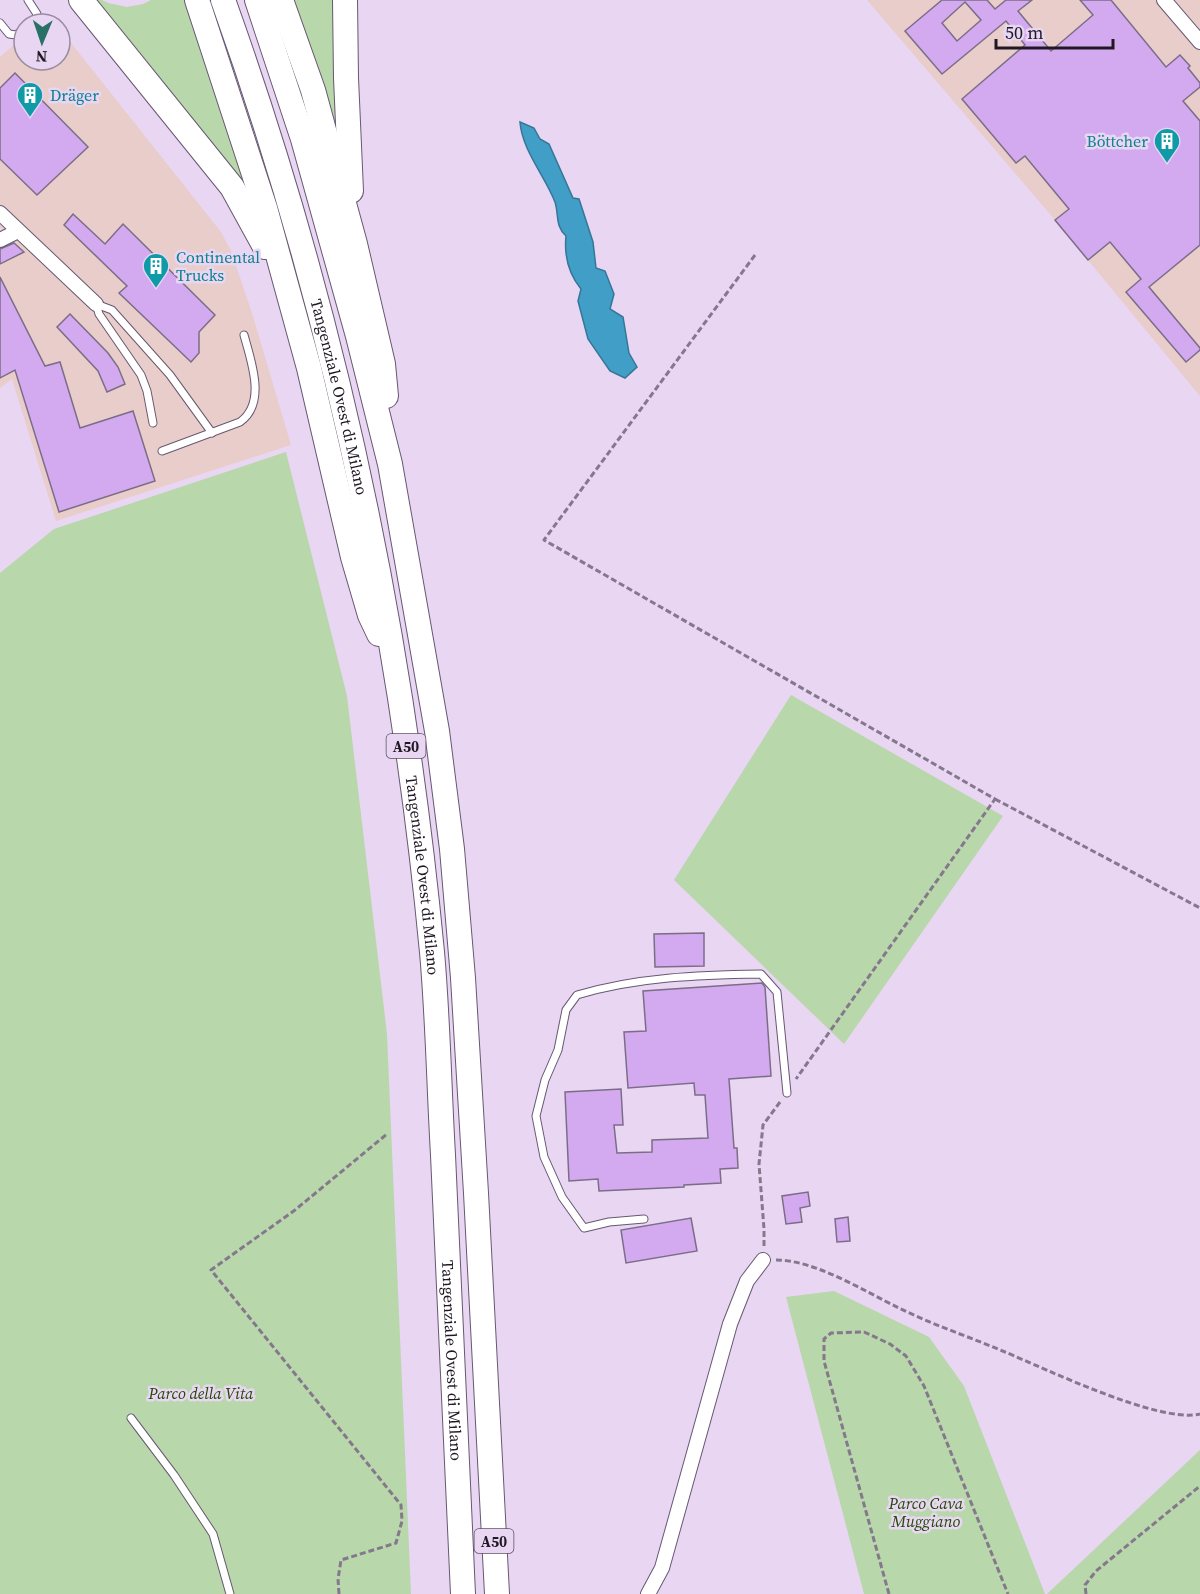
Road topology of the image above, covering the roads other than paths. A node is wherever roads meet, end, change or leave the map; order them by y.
1 (81, 0) edge
2 (197, 0) edge
3 (223, 0) edge
4 (257, 0) edge
5 (281, 0) edge
6 (345, 0) edge
7 (1164, 0) edge
8 (0, 23) edge
9 (12, 34) edge
10 (1200, 42) edge
11 (0, 213) edge
12 (18, 231) junction
13 (0, 240) edge
14 (355, 244) junction
15 (96, 304) junction
16 (244, 335) dead end
17 (309, 368) junction
18 (153, 423) dead end
19 (212, 433) junction
20 (162, 451) dead end
21 (390, 464) junction
22 (396, 668) junction
23 (787, 1093) road end
24 (644, 1219) dead end
25 (763, 1260) road end
26 (131, 1418) dead end
27 (230, 1594) edge
28 (463, 1594) edge
29 (496, 1594) edge
30 (648, 1594) edge

1 - 17 highway
2 - 17 highway
3 - 22 highway, Tangenziale Ovest di Milano / A50
4 - 21 highway, Tangenziale Ovest di Milano / A50
5 - 14 highway
6 - 14 highway
7 - 10 street
8 - 9 lane
11 - 12 street
12 - 13 street
12 - 15 street
14 - 21 highway
15 - 18 lane
15 - 19 lane
16 - 19 lane
17 - 22 highway
19 - 20 lane
21 - 29 highway, Tangenziale Ovest di Milano / A50
22 - 28 highway, Tangenziale Ovest di Milano / A50
23 - 24 lane
25 - 30 street
26 - 27 lane

